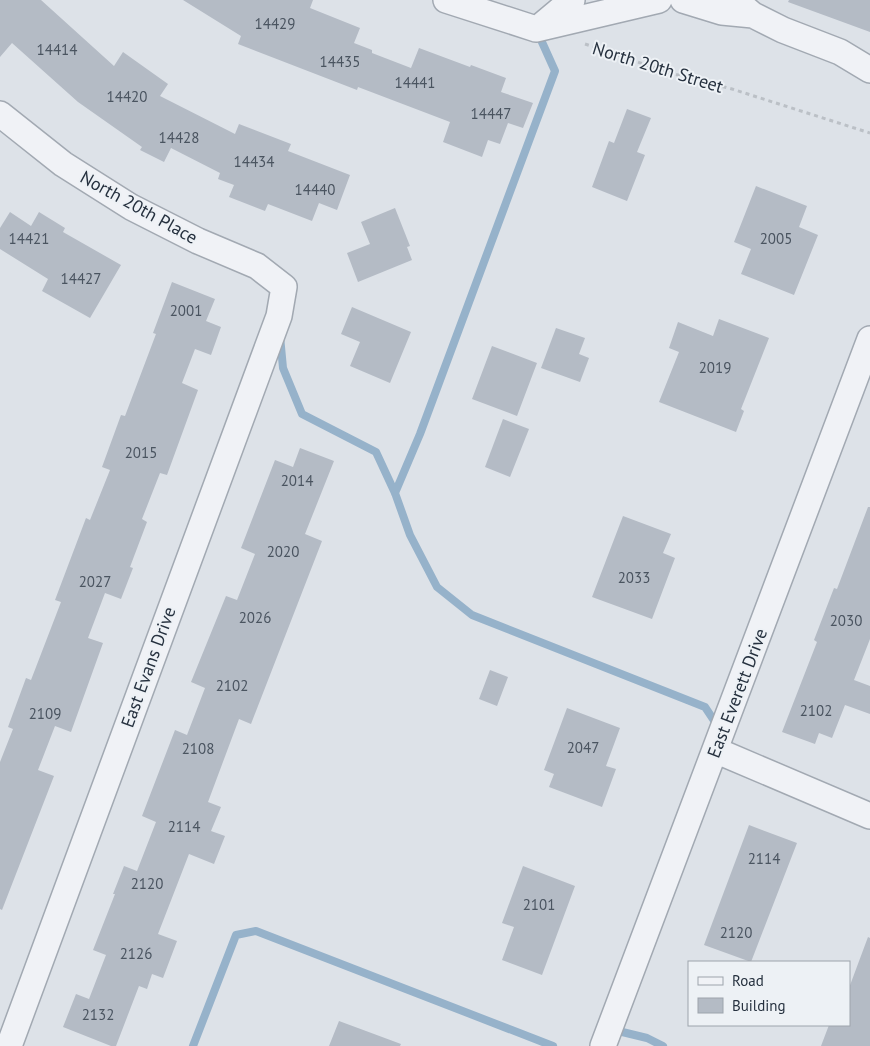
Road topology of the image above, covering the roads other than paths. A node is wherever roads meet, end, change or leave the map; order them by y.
1 (446, 0) edge
2 (572, 0) edge
3 (659, 0) edge
4 (683, 0) edge
5 (747, 5) edge
6 (536, 29) junction
7 (870, 70) edge
8 (0, 114) edge
9 (284, 288) joint
10 (870, 339) edge
11 (715, 750) junction
12 (870, 816) edge
13 (9, 1046) edge
14 (602, 1046) edge

1 - 6 street
2 - 6 street
3 - 6 street
4 - 5 street
5 - 7 street
8 - 9 street, North 20th Place
9 - 13 street, East Evans Drive
10 - 11 street, East Everett Drive
11 - 12 street
11 - 14 street, East Everett Drive

